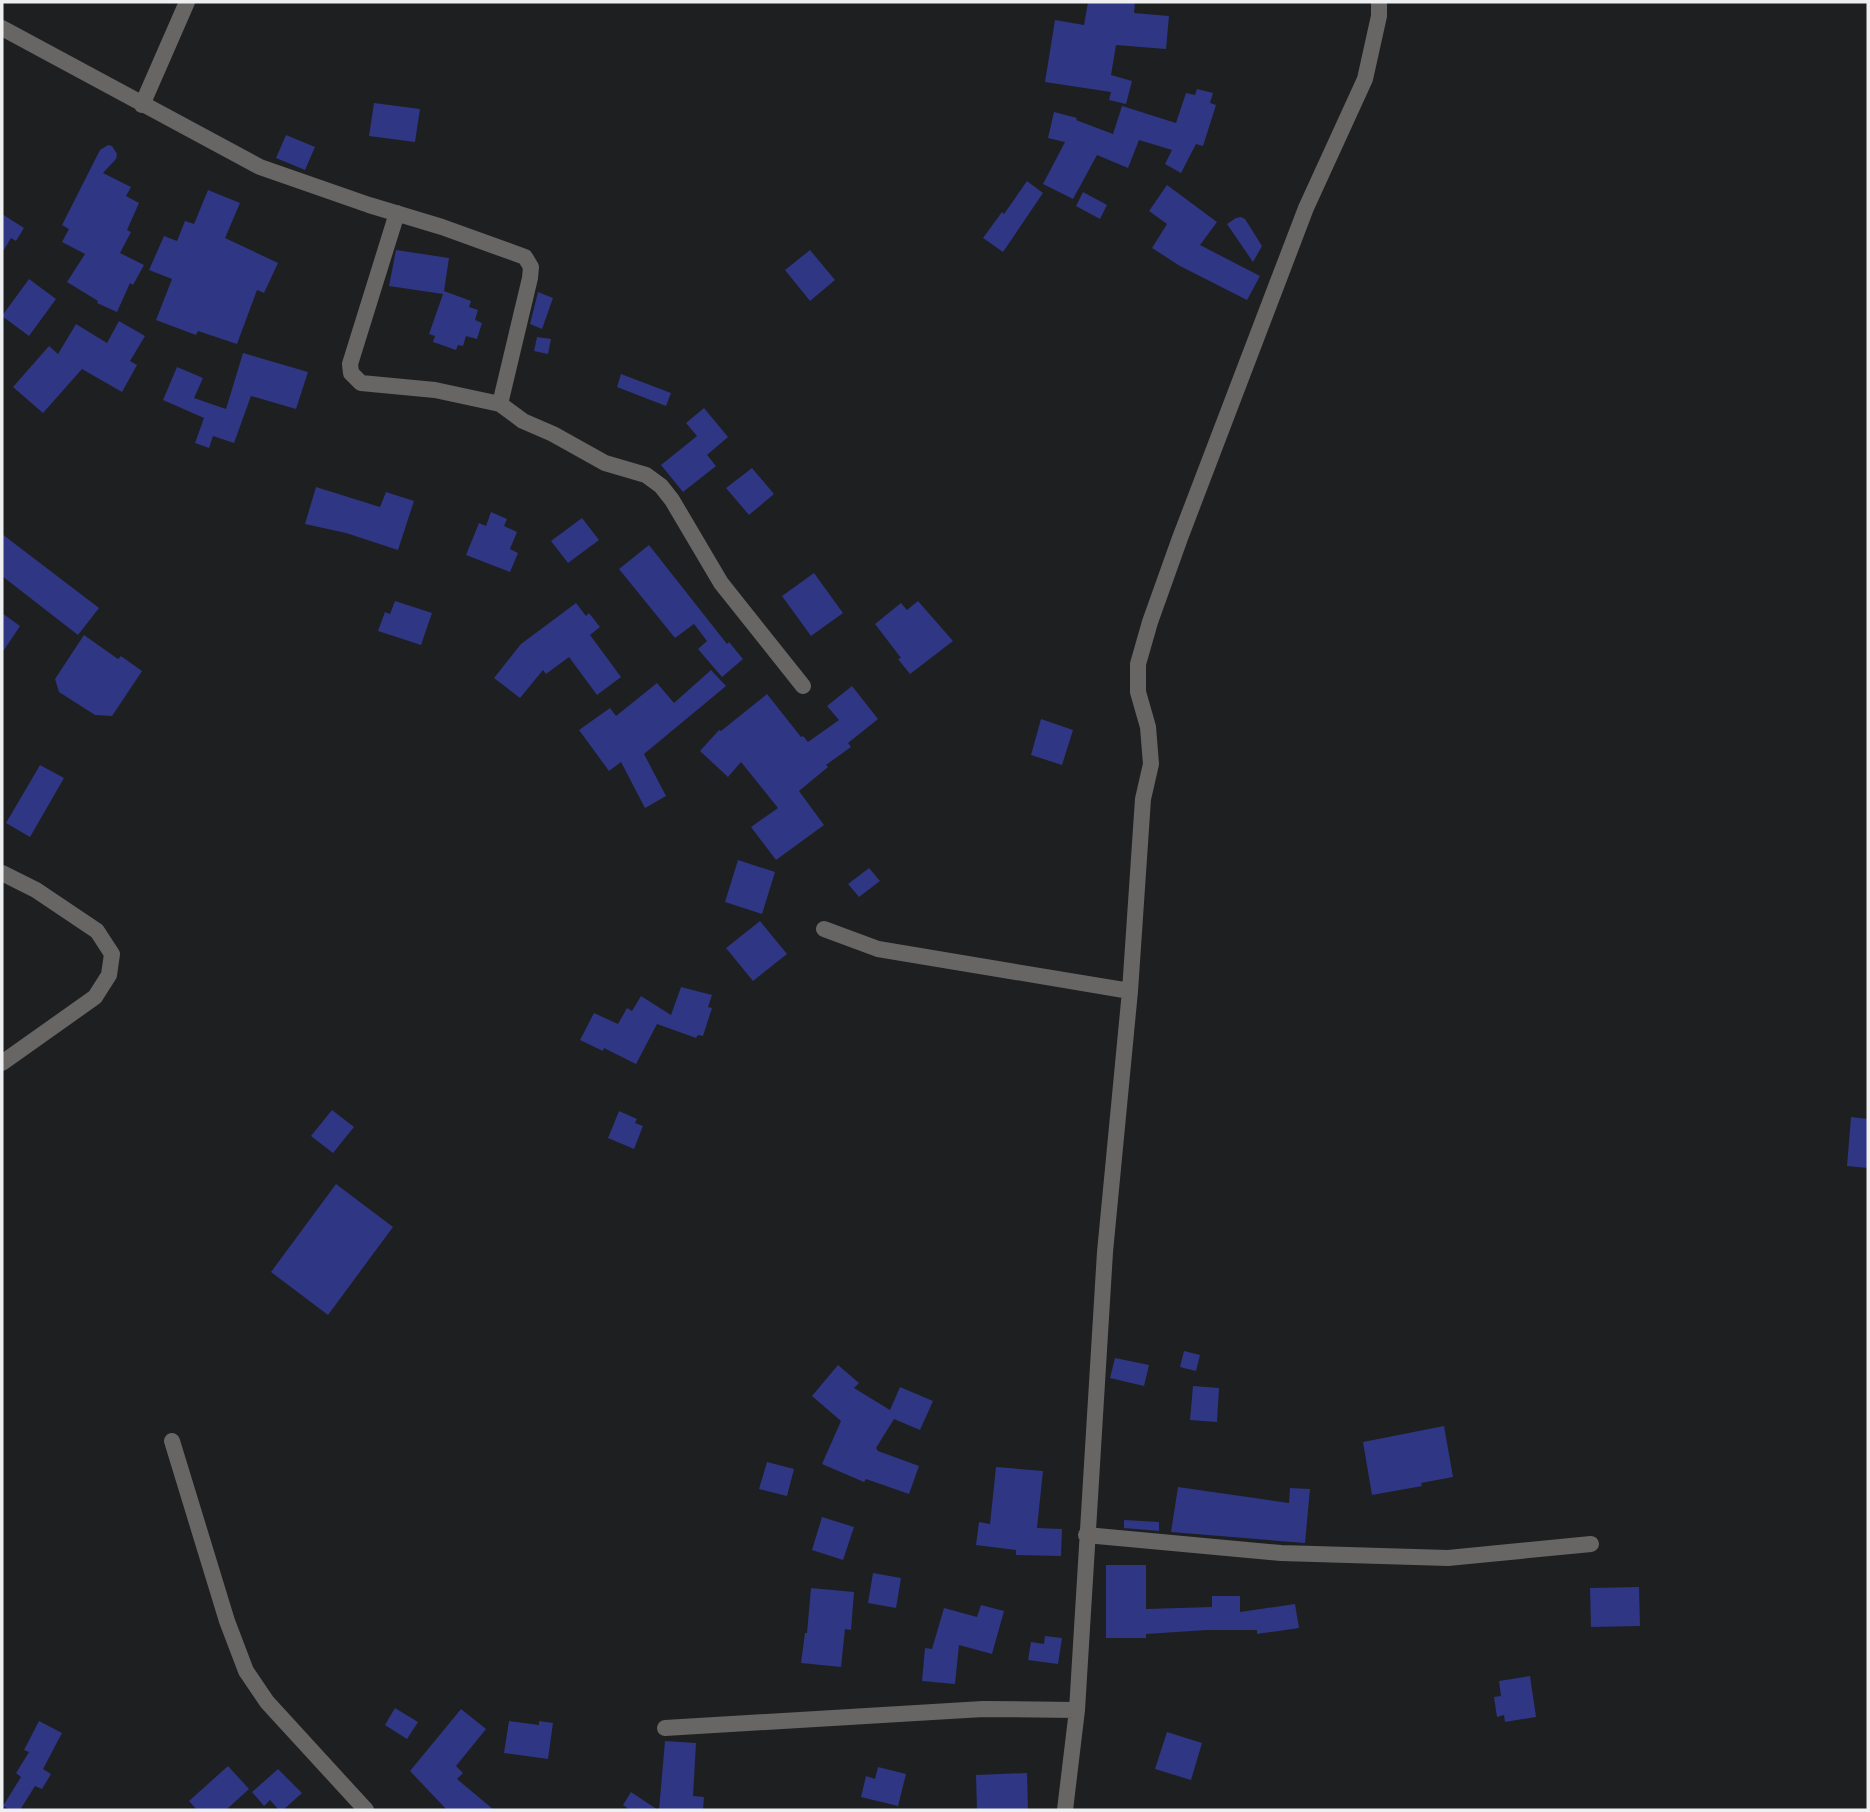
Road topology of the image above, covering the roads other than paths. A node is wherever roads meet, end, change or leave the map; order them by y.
1 (187, 2) edge
2 (1378, 2) edge
3 (2, 29) edge
4 (142, 105) junction
5 (397, 213) junction
6 (500, 404) junction
7 (803, 686) dead end
8 (2, 873) edge
9 (824, 929) dead end
10 (1130, 991) junction
11 (2, 1063) edge
12 (172, 1441) dead end
13 (1086, 1535) junction
14 (1591, 1544) dead end
15 (1077, 1710) junction
16 (665, 1728) dead end
17 (366, 1810) edge
18 (1065, 1810) edge

1 - 4 street
2 - 10 street
3 - 4 street
4 - 5 street
5 - 6 street
5 - 6 street
6 - 7 street
8 - 11 street
9 - 10 street
10 - 13 street
12 - 17 street
13 - 14 street
13 - 15 street
15 - 16 street
15 - 18 street

